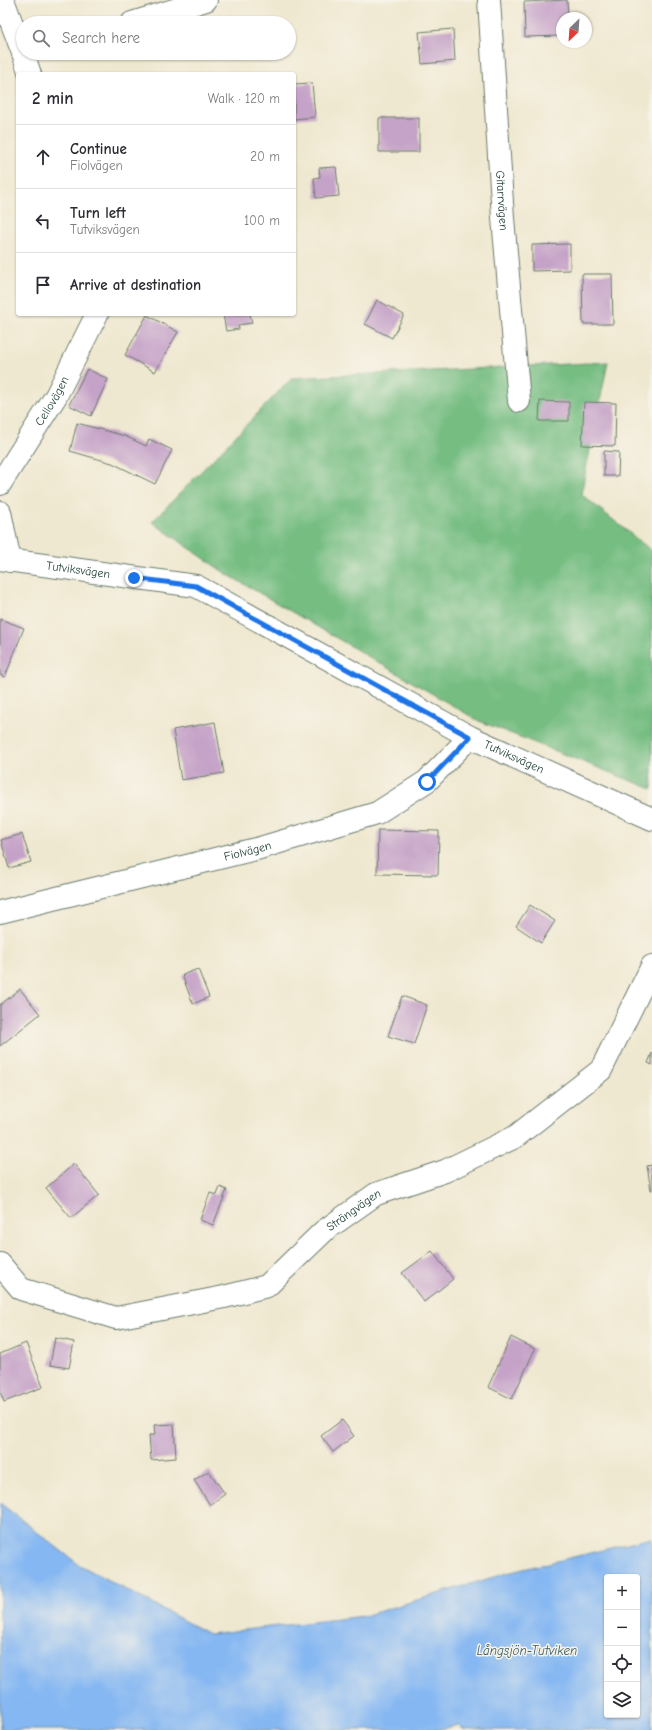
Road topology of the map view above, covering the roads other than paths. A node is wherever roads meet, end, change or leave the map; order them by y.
1 (4, 0) edge
2 (206, 0) edge
3 (489, 0) edge
4 (155, 16) edge
5 (16, 29) edge
6 (95, 316) edge
7 (519, 401) dead end
8 (0, 484) edge
9 (0, 512) edge
10 (5, 560) edge
11 (470, 737) junction
12 (652, 819) edge
13 (0, 912) edge
14 (652, 966) edge
15 (0, 1264) edge

1 - 5 street
2 - 4 street
3 - 7 street, Gitarrvägen
6 - 8 street, Cellovägen
9 - 10 street
10 - 11 street, Tutviksvägen
11 - 12 street, Tutviksvägen
11 - 13 street, Fiolvägen
14 - 15 street, Strängvägen

